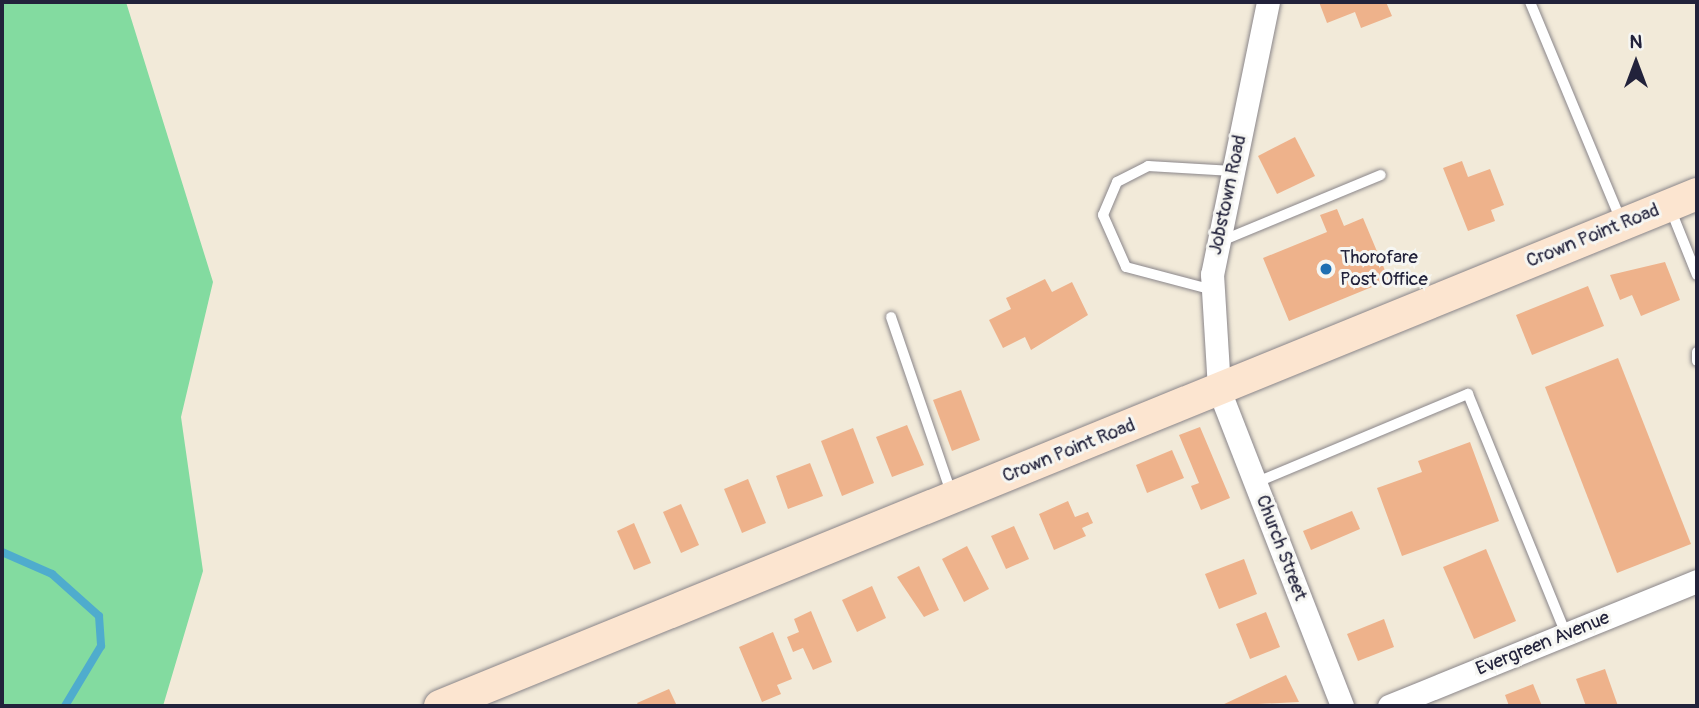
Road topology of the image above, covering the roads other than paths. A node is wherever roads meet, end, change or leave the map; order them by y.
1 (1268, 2) edge
2 (1530, 2) edge
3 (1233, 171) junction
4 (1381, 175) dead end
5 (1683, 200) edge
6 (1622, 224) junction
7 (1218, 243) junction
8 (1697, 275) edge
9 (1213, 289) junction
10 (891, 317) dead end
11 (1697, 352) edge
12 (1697, 361) edge
13 (1219, 390) junction
14 (1255, 484) junction
15 (953, 498) junction
16 (1697, 581) edge
17 (1566, 634) junction
18 (440, 706) edge
19 (1342, 706) edge
20 (1388, 706) edge

1 - 3 street, Jobstown Road
2 - 6 lane
3 - 7 street, Jobstown Road
3 - 9 lane
4 - 7 lane
5 - 6 main road, Crown Point Road
5 - 8 lane
6 - 13 main road, Crown Point Road
7 - 9 street, Jobstown Road
9 - 13 street, Jobstown Road
10 - 15 lane
11 - 12 lane
13 - 14 street, Church Street
13 - 15 main road, Crown Point Road
14 - 17 lane
14 - 19 street, Church Street
15 - 18 main road, Crown Point Road
16 - 17 street, Evergreen Avenue
17 - 20 street, Evergreen Avenue

